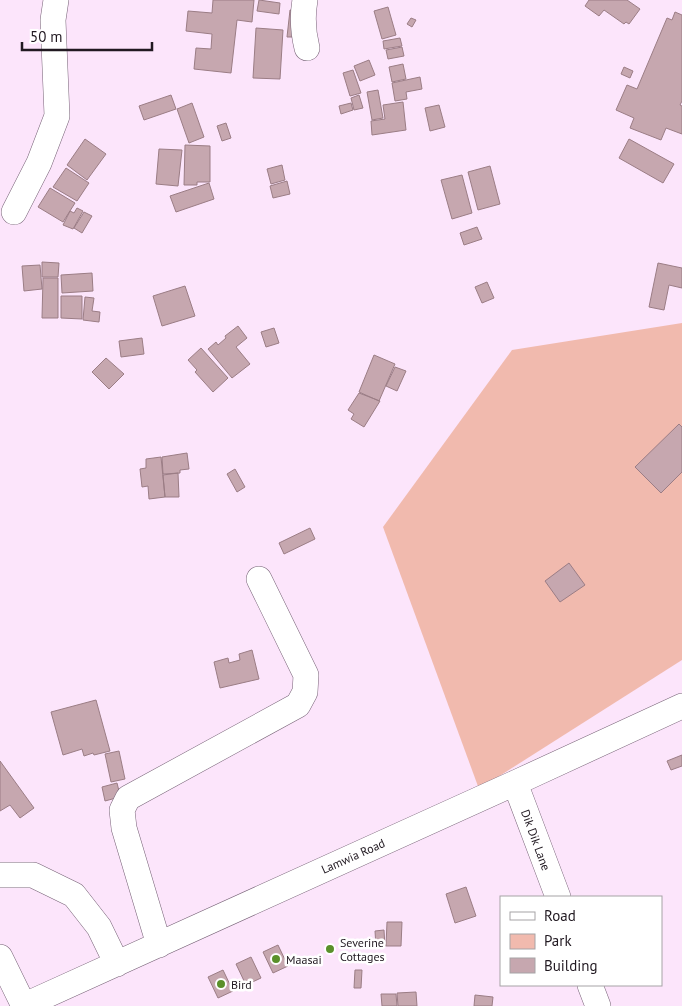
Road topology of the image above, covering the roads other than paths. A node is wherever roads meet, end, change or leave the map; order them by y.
1 (56, 0) edge
2 (305, 0) edge
3 (307, 48) dead end
4 (14, 212) dead end
5 (259, 579) dead end
6 (682, 706) edge
7 (515, 783) junction
8 (0, 875) edge
9 (558, 896) edge
10 (159, 945) junction
11 (0, 957) edge
12 (117, 964) junction
13 (590, 986) edge
14 (24, 1006) edge
15 (598, 1006) edge

1 - 4 street
2 - 3 street
5 - 10 street
6 - 7 street, Lamwia Road
7 - 9 street, Dik Dik Lane
7 - 10 street, Lamwia Road
8 - 12 street
10 - 12 street, Lamwia Road
11 - 14 street
12 - 14 street, Lamwia Road
13 - 15 street

